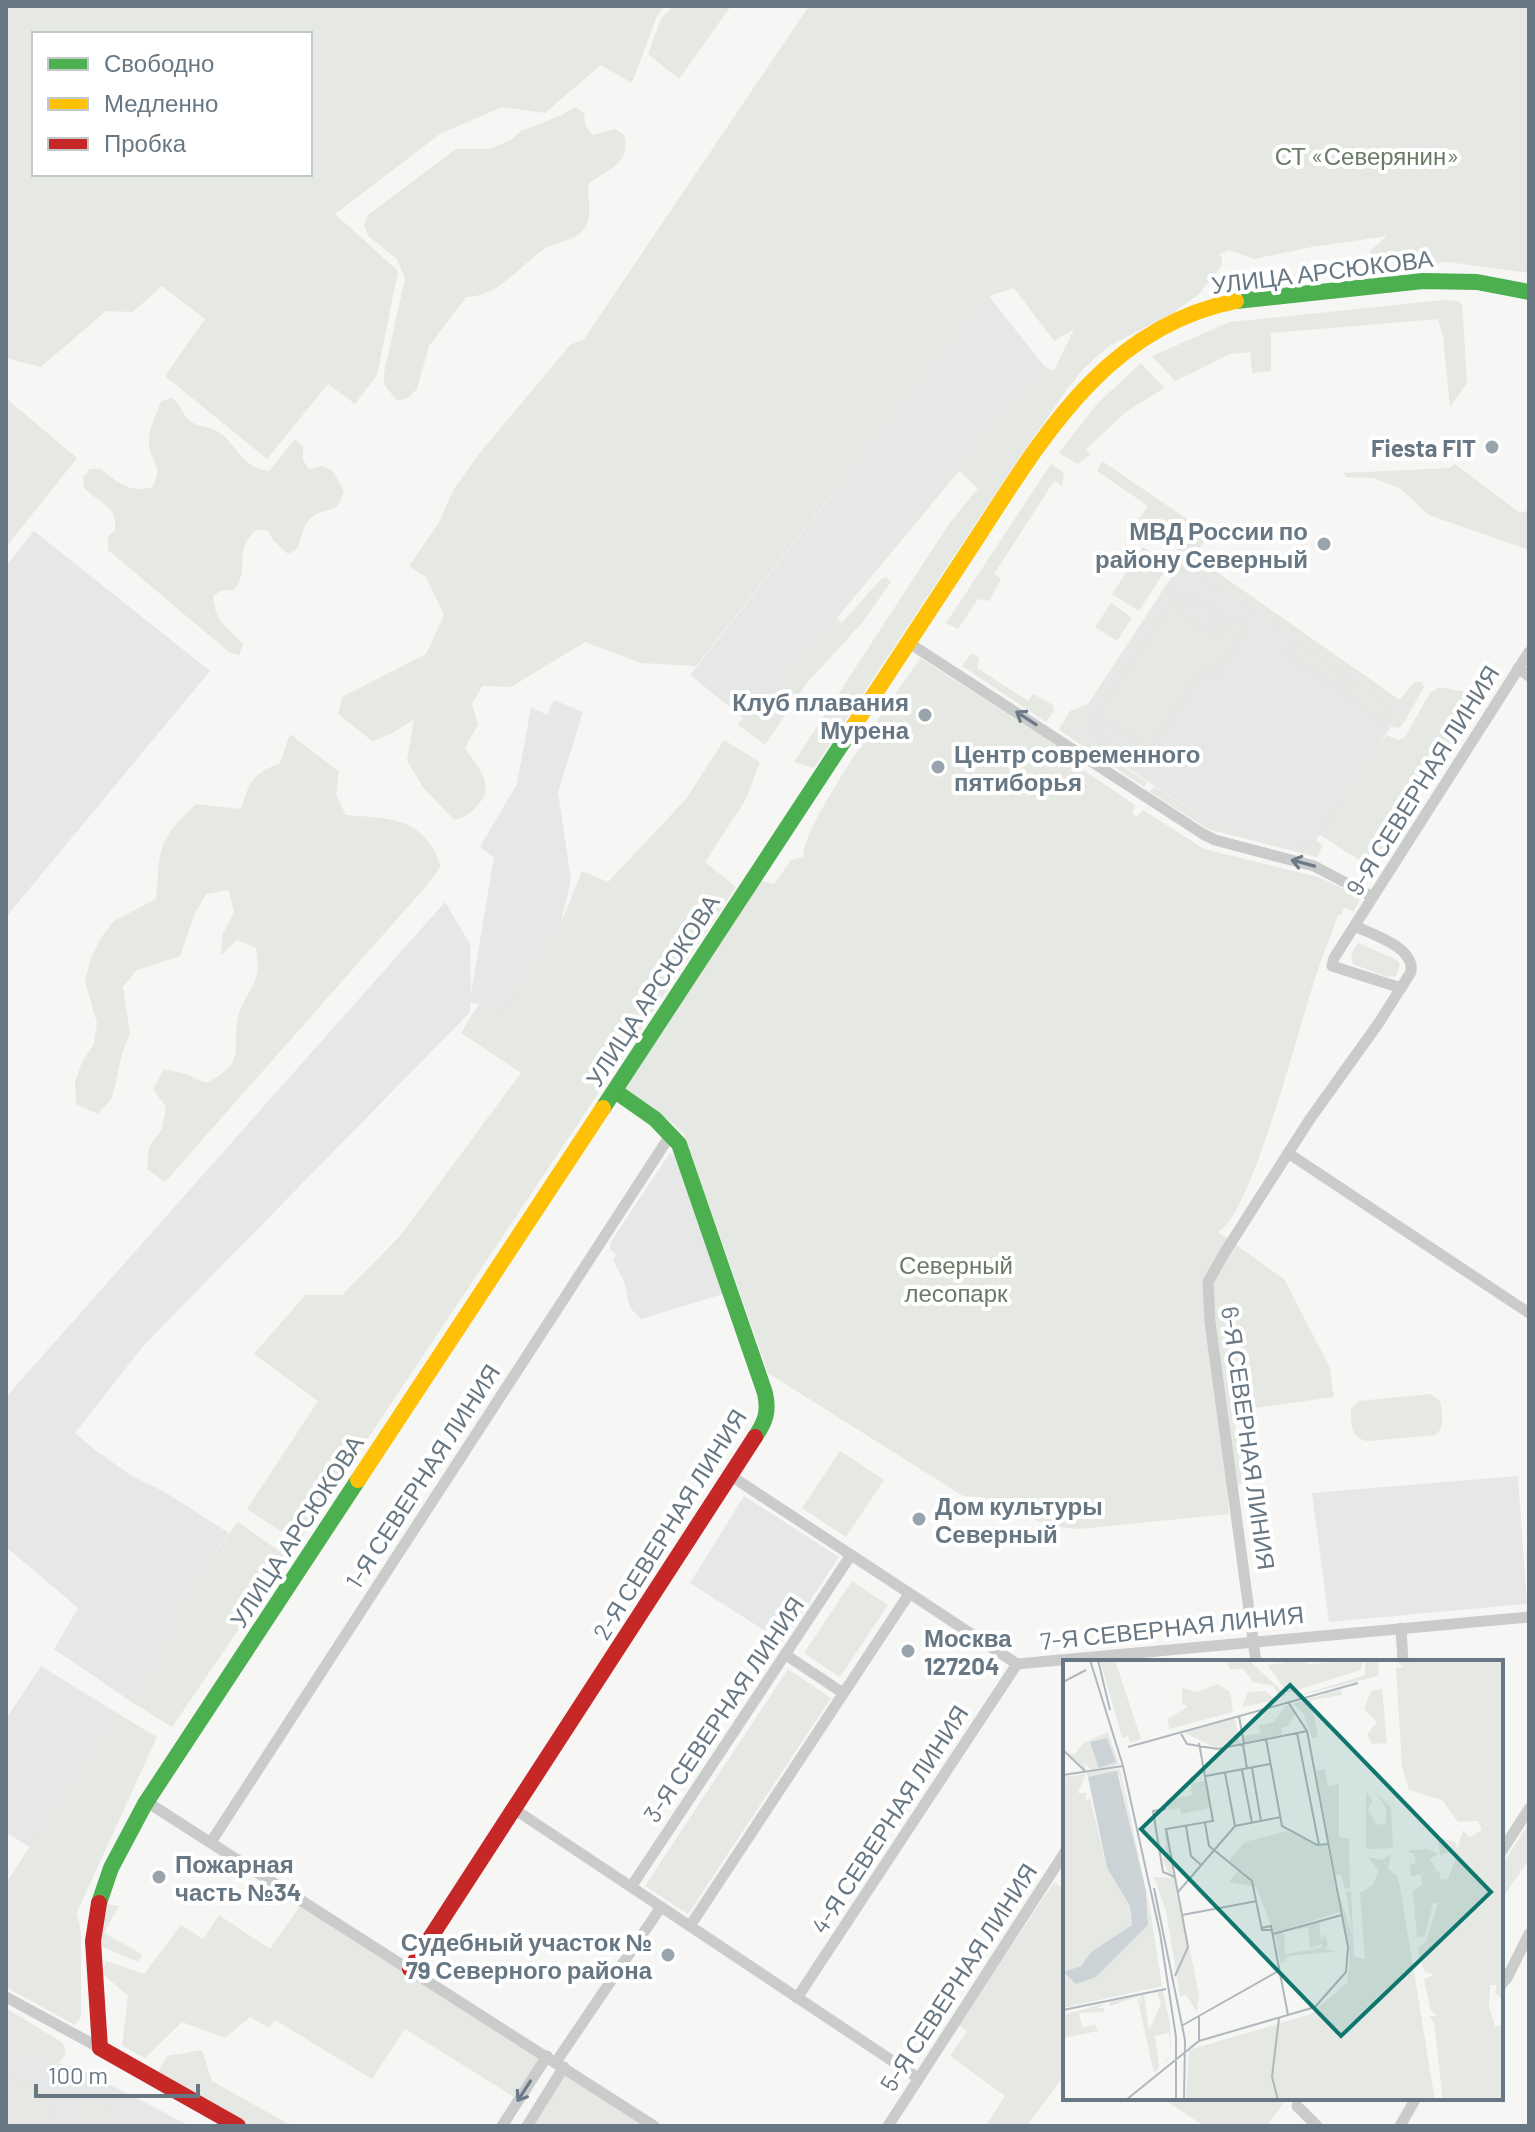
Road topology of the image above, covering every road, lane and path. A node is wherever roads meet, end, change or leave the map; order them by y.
1 (1529, 292) edge
2 (909, 643) junction
3 (1529, 652) edge
4 (1518, 668) junction
5 (1529, 676) edge
6 (1373, 897) junction
7 (1355, 926) junction
8 (1401, 988) junction
9 (615, 1091) junction
10 (671, 1134) junction
11 (1288, 1153) junction
12 (1529, 1313) edge
13 (731, 1476) junction
14 (851, 1555) junction
15 (909, 1594) junction
16 (1529, 1617) edge
17 (1401, 1628) junction
18 (1253, 1641) junction
19 (786, 1655) junction
20 (1256, 1660) edge
21 (1403, 1660) edge
22 (1017, 1664) junction
23 (843, 1693) junction
24 (147, 1802) junction
25 (514, 1809) junction
26 (1529, 1809) edge
27 (211, 1842) junction
28 (1503, 1849) edge
29 (1063, 1855) edge
30 (631, 1887) junction
31 (661, 1907) junction
32 (690, 1926) junction
33 (1529, 1934) edge
34 (410, 1969) junction
35 (1503, 1981) edge
36 (6, 1997) edge
37 (797, 1998) junction
38 (100, 2048) junction
39 (556, 2062) junction
40 (918, 2078) junction
41 (1415, 2100) edge
42 (1297, 2106) dead end
43 (238, 2126) edge
44 (502, 2126) edge
45 (527, 2126) edge
46 (654, 2126) edge
47 (888, 2126) edge
48 (1317, 2126) edge
49 (1400, 2126) edge

1 - 2 street, УЛИЦА АРСЮКОВА
6 -> 2 street
2 - 9 street, УЛИЦА АРСЮКОВА
3 - 4 street
4 - 5 street, 9-Я СЕВЕРНАЯ ЛИНИЯ
4 - 6 street, 9-Я СЕВЕРНАЯ ЛИНИЯ
6 - 7 street, 9-Я СЕВЕРНАЯ ЛИНИЯ
7 - 8 street, 6-Я СЕВЕРНАЯ ЛИНИЯ
7 - 8 street
8 - 11 street, 6-Я СЕВЕРНАЯ ЛИНИЯ
9 - 10 street, 2-Я СЕВЕРНАЯ ЛИНИЯ
9 - 24 street, УЛИЦА АРСЮКОВА
10 - 13 street, 2-Я СЕВЕРНАЯ ЛИНИЯ
10 - 27 street, 1-Я СЕВЕРНАЯ ЛИНИЯ
11 - 12 street
11 - 18 street, 6-Я СЕВЕРНАЯ ЛИНИЯ
13 - 14 street, 7-Я СЕВЕРНАЯ ЛИНИЯ
13 - 25 street, 2-Я СЕВЕРНАЯ ЛИНИЯ
14 - 15 street, 7-Я СЕВЕРНАЯ ЛИНИЯ
14 - 19 street, 3-Я СЕВЕРНАЯ ЛИНИЯ
15 - 22 street, 7-Я СЕВЕРНАЯ ЛИНИЯ
15 - 23 street
16 - 17 street, 7-Я СЕВЕРНАЯ ЛИНИЯ
17 - 18 street, 7-Я СЕВЕРНАЯ ЛИНИЯ
17 - 21 street
18 - 20 street, 6-Я СЕВЕРНАЯ ЛИНИЯ
18 - 22 street, 7-Я СЕВЕРНАЯ ЛИНИЯ
19 - 23 street
19 - 30 street, 3-Я СЕВЕРНАЯ ЛИНИЯ
22 - 37 street, 4-Я СЕВЕРНАЯ ЛИНИЯ
23 - 32 street
24 - 27 street
24 - 38 street, УЛИЦА АРСЮКОВА
25 - 30 street
25 - 34 street, 2-Я СЕВЕРНАЯ ЛИНИЯ
26 - 28 street
27 - 34 street
29 - 40 street, 5-Я СЕВЕРНАЯ ЛИНИЯ
30 - 31 street
31 - 32 street
31 - 39 street
32 - 37 street
33 - 35 street
34 - 39 street
36 - 38 street
37 - 40 street
38 - 43 street
39 -> 44 street
39 - 45 street
39 - 46 street
40 - 47 street, 5-Я СЕВЕРНАЯ ЛИНИЯ
41 - 49 street
42 - 48 street

